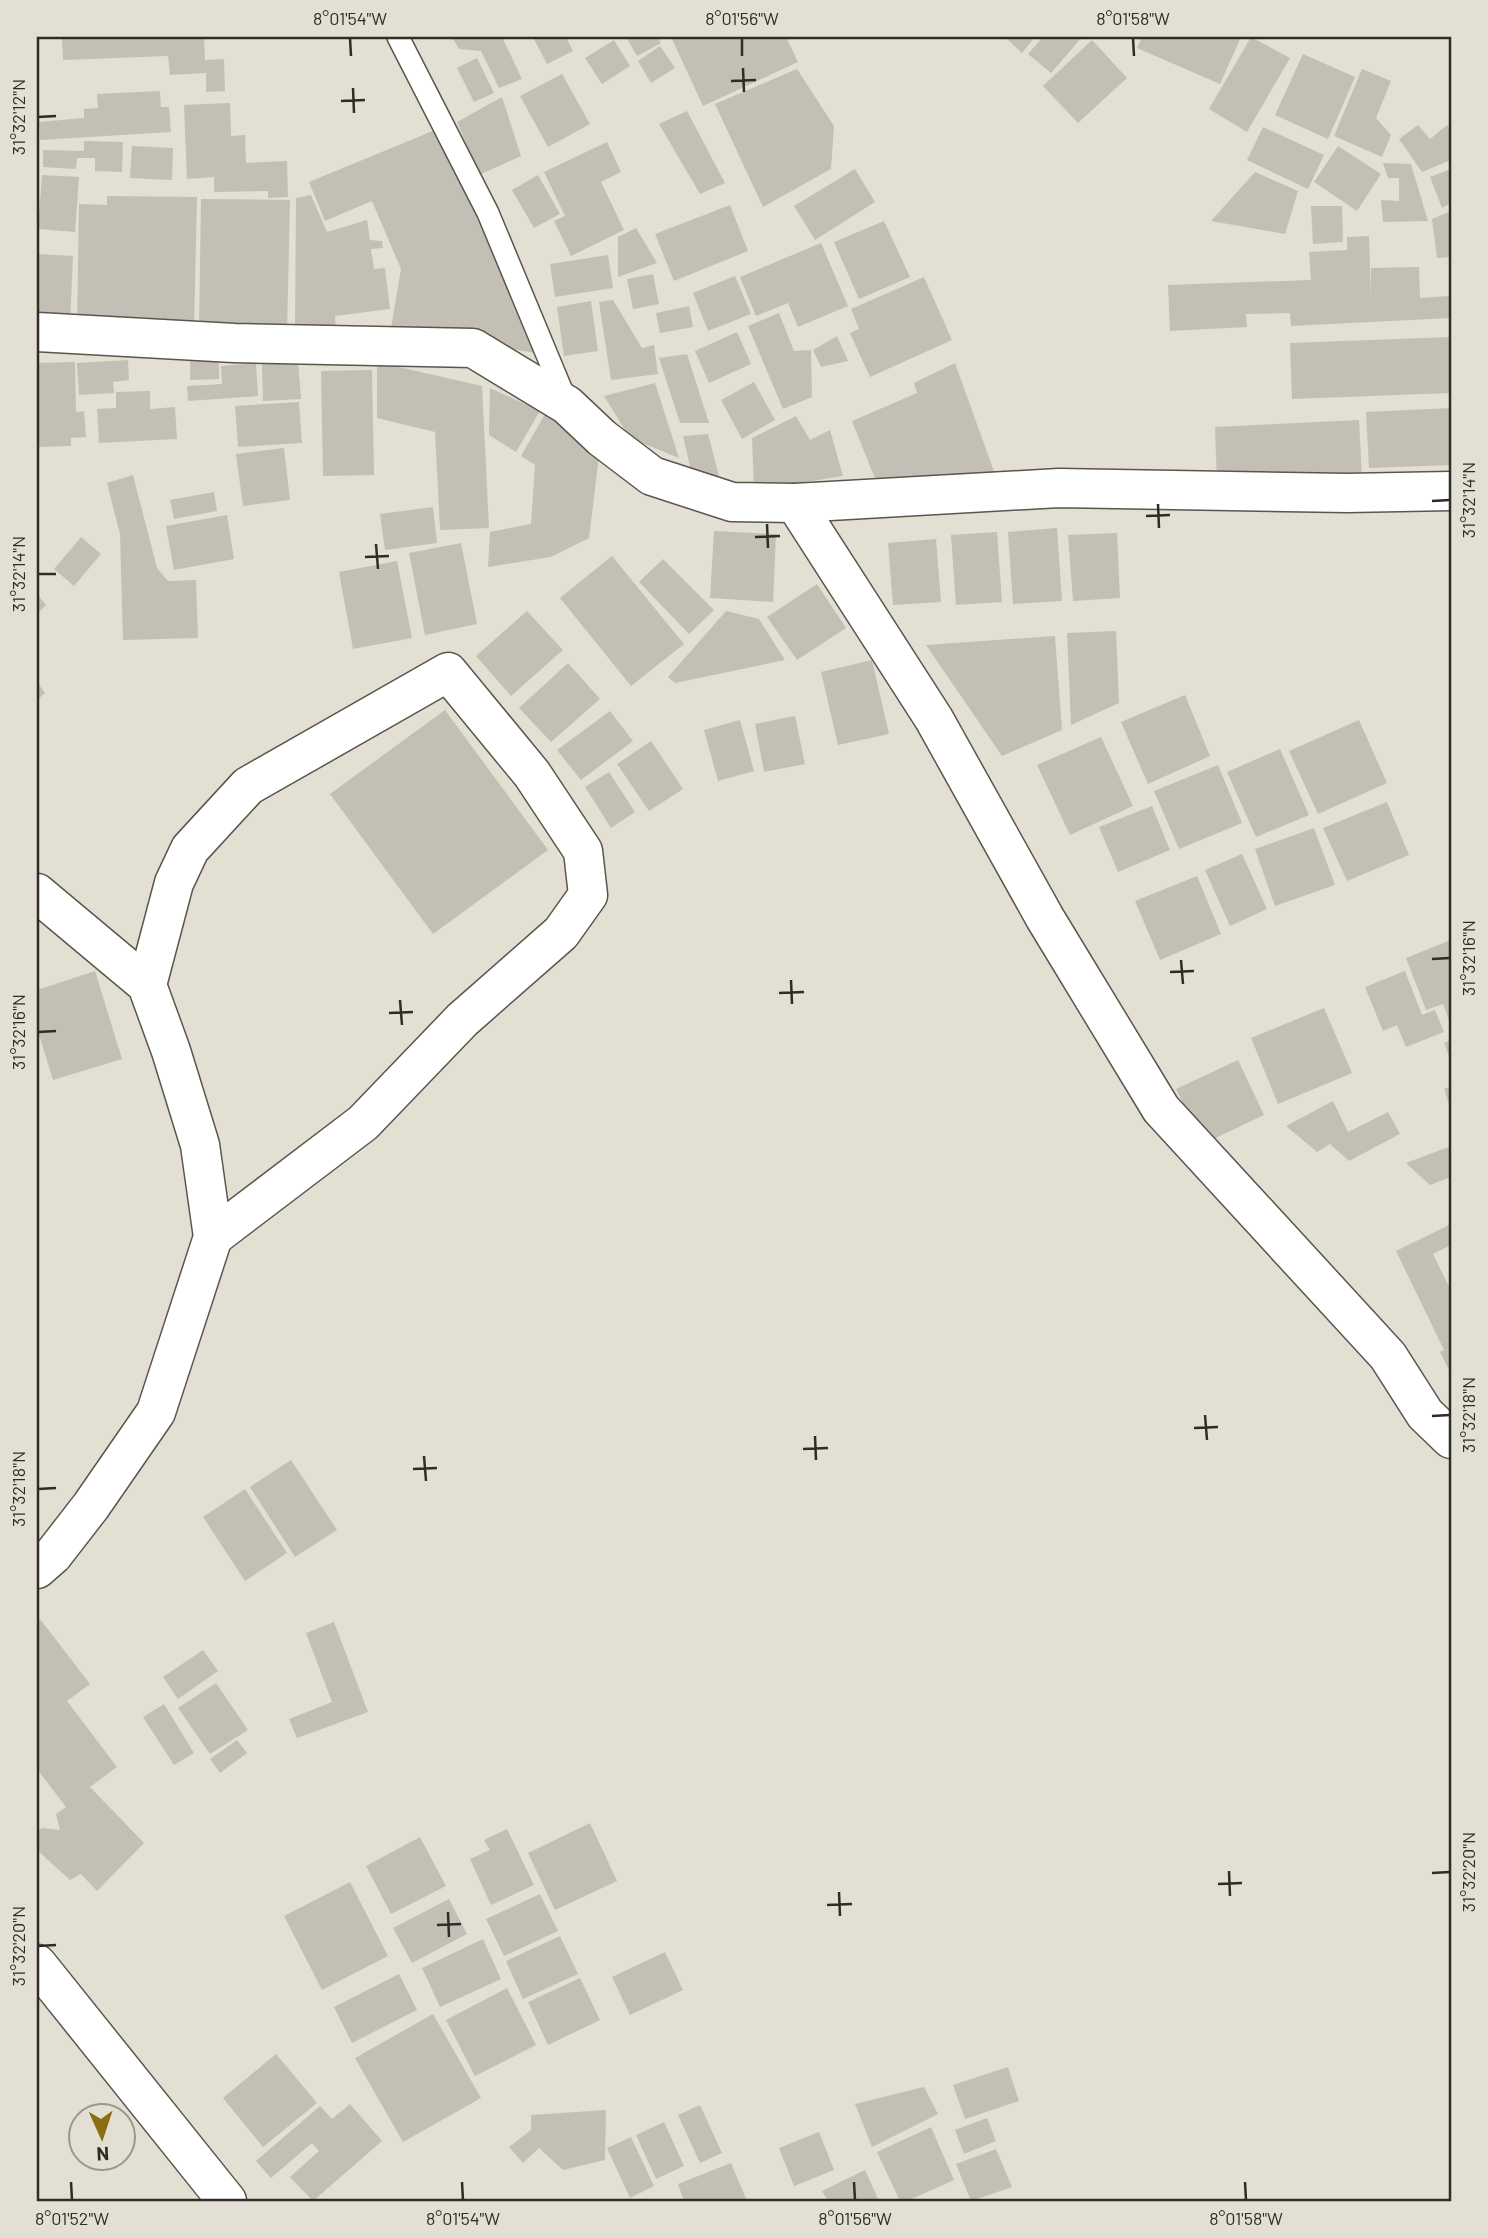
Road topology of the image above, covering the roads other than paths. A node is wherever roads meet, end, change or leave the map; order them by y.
1 (398, 37) edge
2 (37, 332) edge
3 (568, 405) junction
4 (1451, 491) edge
5 (795, 503) junction
6 (37, 893) edge
7 (147, 985) junction
8 (213, 1237) junction
9 (1451, 1439) edge
10 (37, 1569) edge
11 (37, 1964) edge
12 (227, 2201) edge

1 - 3 lane
2 - 3 street
3 - 5 street
4 - 5 street
5 - 9 street
6 - 7 street
7 - 8 street
7 - 8 street
8 - 10 street
11 - 12 street

